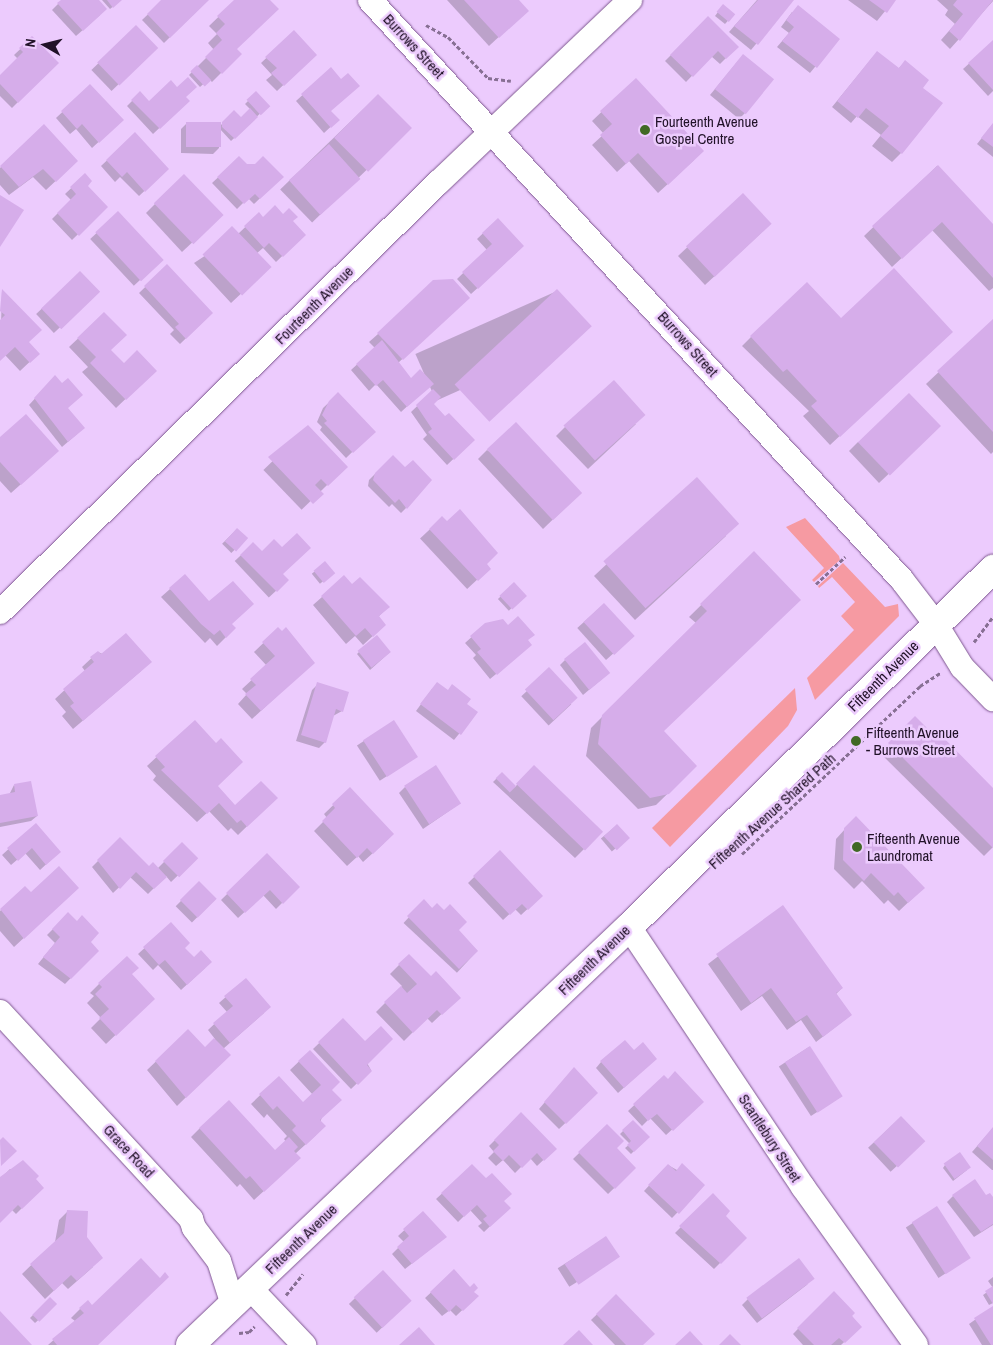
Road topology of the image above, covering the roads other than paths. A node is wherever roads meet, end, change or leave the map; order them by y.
1 (370, 0) edge
2 (630, 0) edge
3 (494, 131) junction
4 (993, 569) edge
5 (0, 612) edge
6 (935, 623) junction
7 (993, 699) edge
8 (629, 927) junction
9 (0, 1012) edge
10 (242, 1297) junction
11 (190, 1345) edge
12 (304, 1345) edge
13 (916, 1345) edge

1 - 3 street, Burrows Street
2 - 3 street, Fourteenth Avenue
3 - 5 street, Fourteenth Avenue
3 - 6 street, Burrows Street
4 - 6 main road, Fifteenth Avenue
6 - 7 street, Burrows Street
6 - 8 main road, Fifteenth Avenue
8 - 10 main road, Fifteenth Avenue
8 - 13 street, Scantlebury Street
9 - 10 street, Grace Road
10 - 11 main road, Fifteenth Avenue
10 - 12 street, Grace Road

